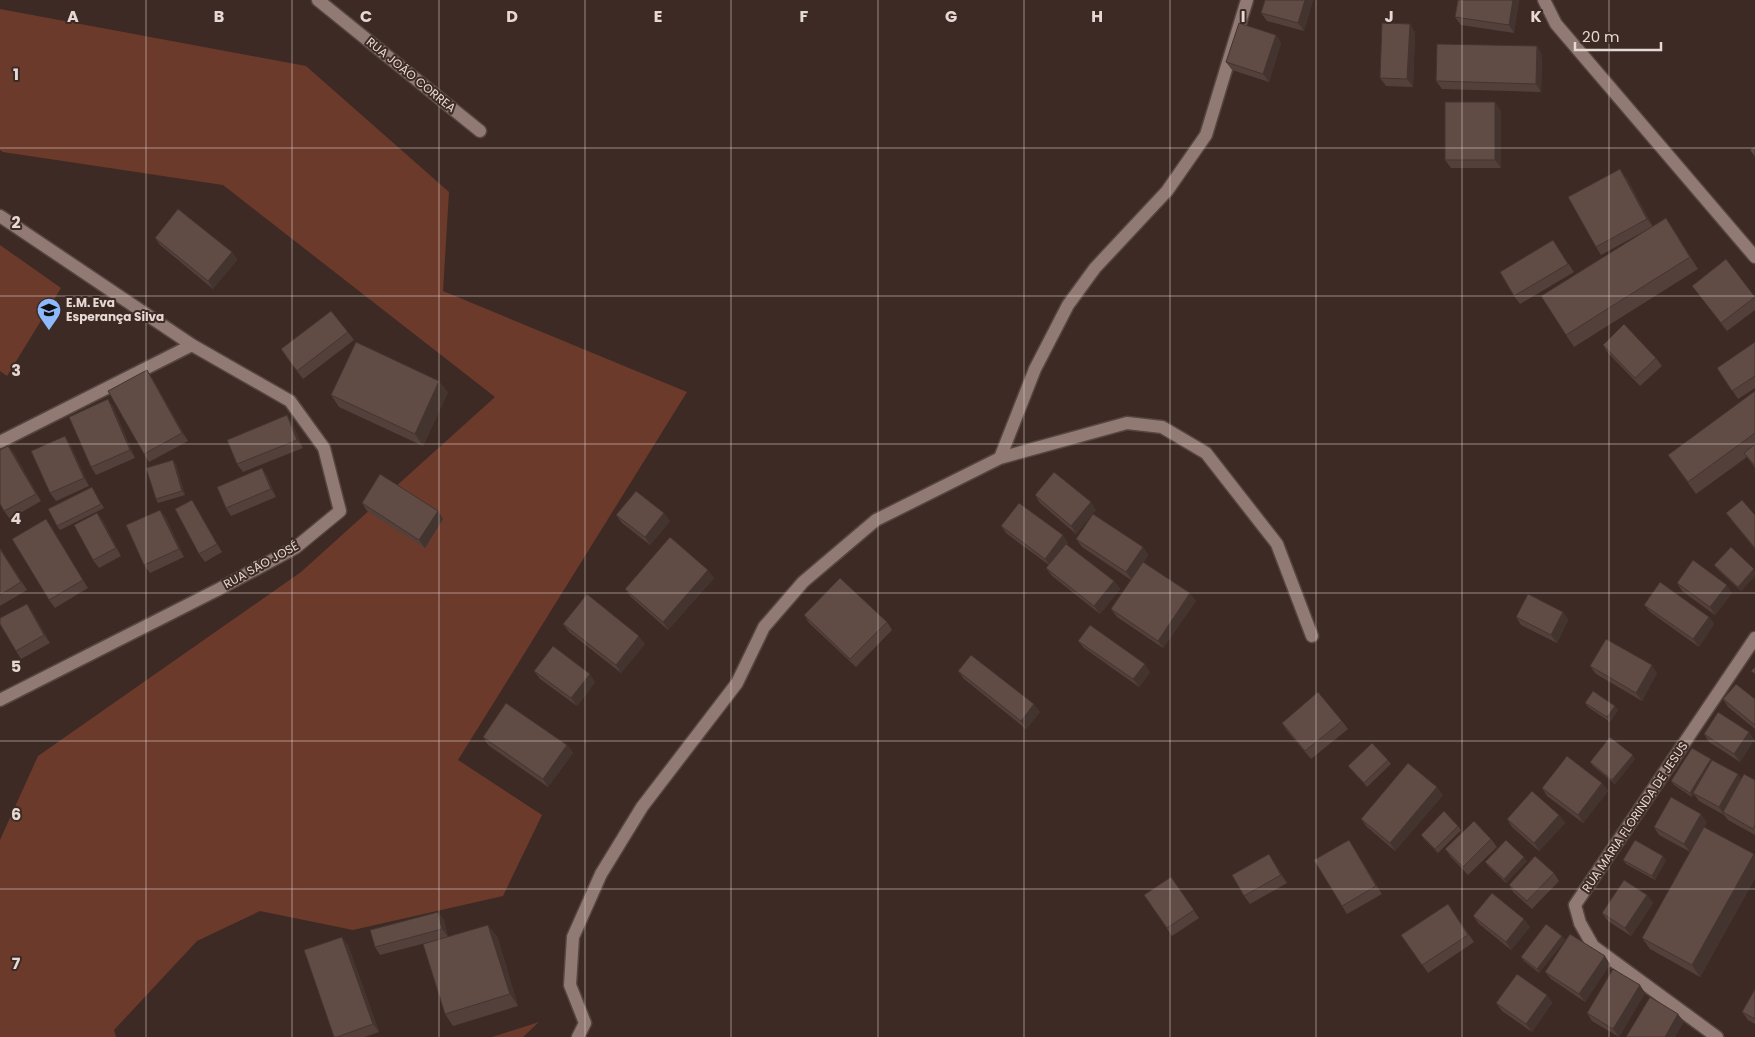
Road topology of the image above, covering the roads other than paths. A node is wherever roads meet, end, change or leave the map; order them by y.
1 (318, 0) edge
2 (1247, 0) edge
3 (1544, 0) edge
4 (480, 131) dead end
5 (0, 216) edge
6 (1755, 257) edge
7 (192, 345) junction
8 (0, 442) edge
9 (1000, 458) junction
10 (1312, 636) dead end
11 (1755, 638) edge
12 (0, 700) edge
13 (578, 1037) edge
14 (1718, 1037) edge

1 - 4 street, RUA JOÃO CORREA
2 - 9 street
3 - 6 street
5 - 7 street, RUA SÃO JOSÉ
7 - 8 street
7 - 12 street, RUA SÃO JOSÉ
9 - 10 street
9 - 13 street
11 - 14 street, RUA MARIA FLORINDA DE JESUS

